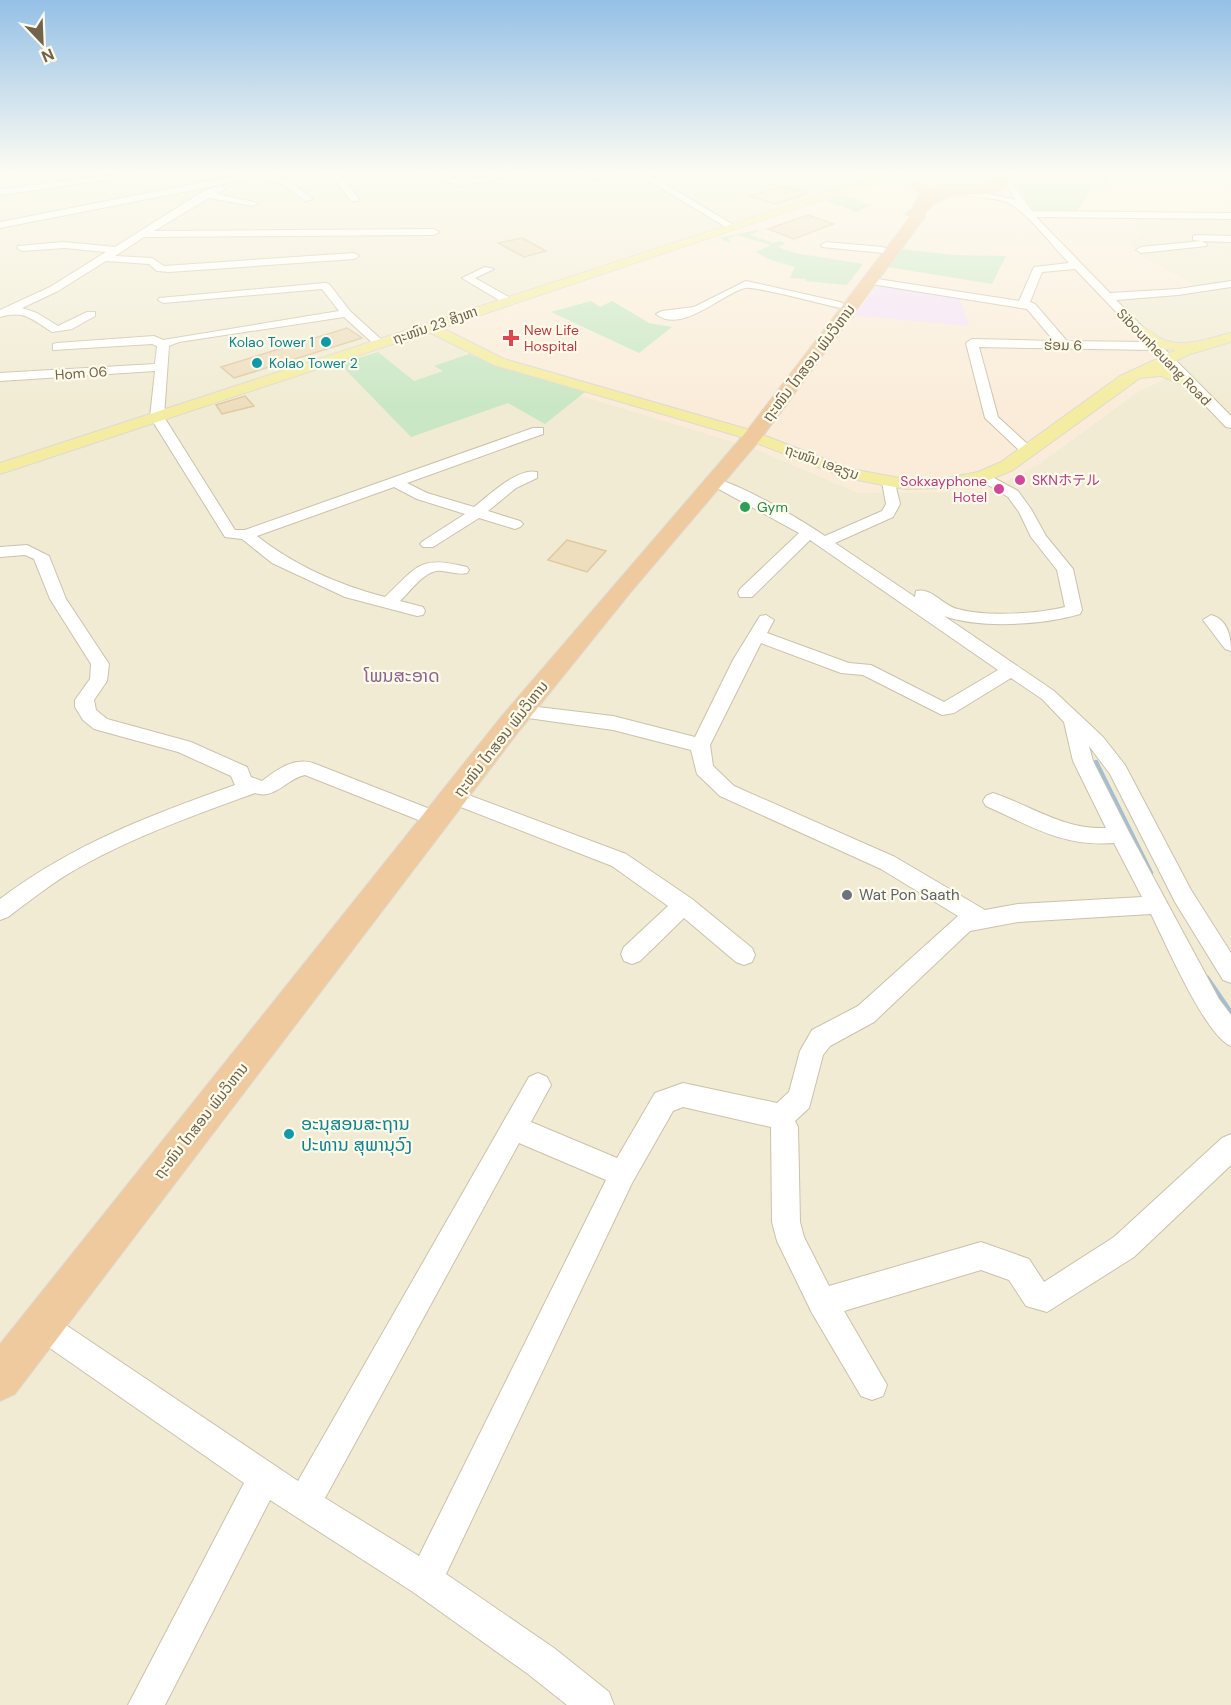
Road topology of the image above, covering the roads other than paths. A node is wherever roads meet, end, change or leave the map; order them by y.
1 (883, 250) edge
2 (115, 251) edge
3 (661, 251) edge
4 (891, 251) edge
5 (1061, 251) edge
6 (354, 256) dead end
7 (104, 258) junction
8 (1075, 266) junction
9 (489, 269) dead end
10 (871, 281) junction
11 (1231, 284) edge
12 (1106, 297) junction
13 (163, 300) dead end
14 (508, 301) junction
15 (840, 304) junction
16 (1023, 305) junction
17 (6, 311) edge
18 (346, 313) junction
19 (91, 314) dead end
20 (662, 314) dead end
21 (430, 327) junction
22 (1138, 330) junction
23 (1231, 337) edge
24 (163, 344) junction
25 (380, 344) junction
26 (1207, 344) junction
27 (1064, 345) junction
28 (1154, 346) junction
29 (57, 347) dead end
30 (1166, 359) junction
31 (163, 367) junction
32 (0, 377) edge
33 (1125, 379) junction
34 (1188, 382) junction
35 (156, 417) junction
36 (1231, 424) edge
37 (538, 431) dead end
38 (749, 435) junction
39 (1028, 450) junction
40 (0, 470) edge
41 (532, 475) dead end
42 (983, 476) junction
43 (393, 481) junction
44 (713, 482) junction
45 (889, 482) junction
46 (476, 513) junction
47 (514, 524) dead end
48 (808, 532) junction
49 (246, 535) junction
50 (827, 540) junction
51 (428, 544) dead end
52 (0, 552) edge
53 (461, 570) dead end
54 (746, 593) dead end
55 (388, 604) junction
56 (417, 611) dead end
57 (1211, 620) dead end
58 (1231, 645) edge
59 (1011, 670) junction
60 (521, 711) junction
61 (1073, 722) junction
62 (700, 745) junction
63 (251, 787) junction
64 (455, 796) junction
65 (993, 801) dead end
66 (428, 816) junction
67 (1120, 836) junction
68 (684, 905) junction
69 (1155, 905) junction
70 (0, 911) edge
71 (980, 918) junction
72 (632, 954) dead end
73 (744, 955) dead end
74 (1231, 973) edge
75 (1231, 1035) edge
76 (538, 1085) dead end
77 (780, 1118) junction
78 (516, 1129) junction
79 (1231, 1147) edge
80 (623, 1174) junction
81 (822, 1303) junction
82 (41, 1326) junction
83 (0, 1355) edge
84 (0, 1379) edge
85 (872, 1385) dead end
86 (264, 1478) junction
87 (304, 1503) junction
88 (425, 1580) junction
89 (146, 1705) edge
90 (596, 1705) edge

1 - 15 highway, ຖະໜົນ ໄກສອນ ພົມວິຫານ
2 - 7 street
3 - 14 main road, ຖະໜົນ 23 ສິງຫາ
4 - 10 highway, ຖະໜົນ ໄກສອນ ພົມວິຫານ
5 - 8 street, Sibounheuang Road
6 - 7 street
7 - 17 street
8 - 12 street, Sibounheuang Road
8 - 16 street
9 - 14 street
10 - 16 street
10 - 38 highway, ຖະໜົນ ໄກສອນ ພົມວິຫານ
11 - 12 street
12 - 22 street, Sibounheuang Road
13 - 18 street
14 - 21 main road, ຖະໜົນ 23 ສິງຫາ
15 - 20 street
15 - 38 highway, ຖະໜົນ ໄກສອນ ພົມວິຫານ
16 - 27 street
17 - 19 street
18 - 24 street
18 - 25 street
21 - 25 main road, ຖະໜົນ 23 ສິງຫາ
21 - 38 main road, ຖະໜົນ ເອຊຽນ
22 - 26 main road
22 - 28 street, Sibounheuang Road
23 - 26 main road, ຖະໜົນ ເອຊຽນ
24 - 29 street
24 - 31 street
25 - 35 main road, ຖະໜົນ 23 ສິງຫາ
26 - 30 main road, ຖະໜົນ ເອຊຽນ
27 - 28 street, ຮ່ອມ 6
27 - 39 street, ຮ່ອມ 6
28 - 30 street, Sibounheuang Road
30 - 33 main road, ຖະໜົນ ເອຊຽນ
30 - 34 street, Sibounheuang Road
31 - 32 street, Hom 06
31 - 35 street
33 - 34 main road
33 - 39 main road, ຖະໜົນ ເອຊຽນ
34 - 36 street, Sibounheuang Road
35 - 40 main road, ຖະໜົນ 23 ສິງຫາ
35 - 49 street
37 - 43 street
38 - 44 highway, ຖະໜົນ ໄກສອນ ພົມວິຫານ
38 - 45 main road, ຖະໜົນ ເອຊຽນ
38 - 66 highway, ຖະໜົນ ໄກສອນ ພົມວິຫານ
39 - 42 main road, ຖະໜົນ ເອຊຽນ
41 - 46 street
42 - 45 main road, ຖະໜົນ ເອຊຽນ
42 - 50 street
43 - 46 street
43 - 49 street
44 - 48 street
44 - 60 highway, ຖະໜົນ ໄກສອນ ພົມວິຫານ
45 - 50 street
46 - 47 street
46 - 51 street
48 - 50 street
48 - 54 street
49 - 55 street
50 - 59 street
52 - 63 street
53 - 55 street
55 - 56 street
57 - 58 street
59 - 61 street
59 - 62 street
60 - 62 street
60 - 64 highway, ຖະໜົນ ໄກສອນ ພົມວິຫານ
61 - 67 street
61 - 74 street
62 - 71 street
63 - 66 street
63 - 70 street
64 - 68 street
64 - 82 highway, ຖະໜົນ ໄກສອນ ພົມວິຫານ
65 - 67 street
66 - 83 highway, ຖະໜົນ ໄກສອນ ພົມວິຫານ
67 - 69 street
68 - 72 street
68 - 73 street
69 - 71 street
69 - 75 street
71 - 77 street
76 - 78 street
77 - 80 street
77 - 81 street
78 - 80 street
78 - 87 street
79 - 81 street
80 - 88 street
81 - 85 street
82 - 84 highway, ຖະໜົນ ໄກສອນ ພົມວິຫານ
82 - 86 street
86 - 87 street
86 - 89 street
87 - 88 street
88 - 90 street

